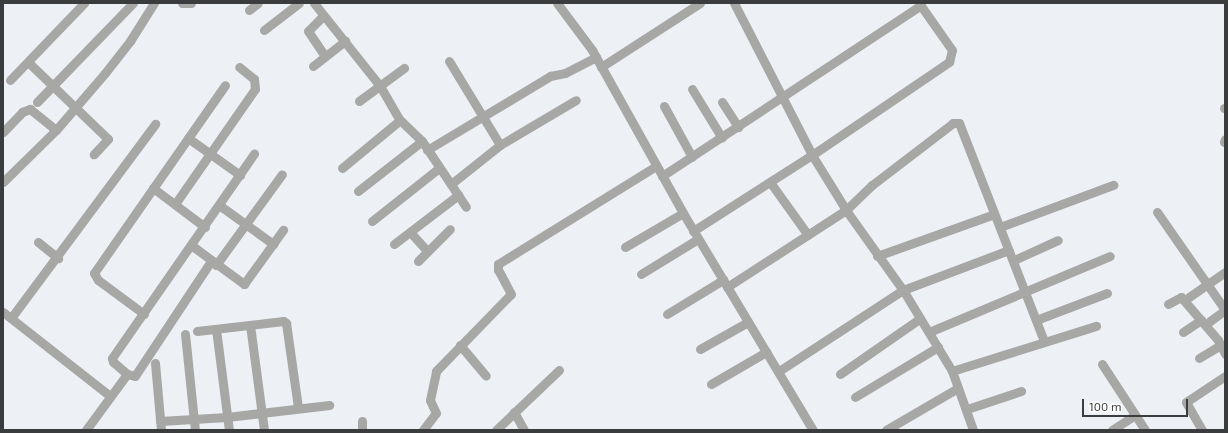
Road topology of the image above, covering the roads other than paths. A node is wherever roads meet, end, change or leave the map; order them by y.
1 (84, 3) edge
2 (133, 3) edge
3 (154, 3) edge
4 (182, 3) edge
5 (191, 3) edge
6 (258, 3) edge
7 (299, 3) edge
8 (314, 3) edge
9 (557, 3) edge
10 (700, 3) edge
11 (734, 3) edge
12 (920, 4) edge
13 (249, 10) dead end
14 (323, 16) junction
15 (264, 30) dead end
16 (344, 41) junction
17 (326, 56) junction
18 (596, 56) junction
19 (449, 61) dead end
20 (28, 62) junction
21 (313, 66) dead end
22 (239, 67) dead end
23 (601, 67) junction
24 (404, 68) dead end
25 (10, 80) dead end
26 (225, 85) dead end
27 (52, 86) junction
28 (380, 86) junction
29 (692, 89) dead end
30 (782, 99) junction
31 (576, 100) dead end
32 (359, 101) dead end
33 (37, 102) dead end
34 (722, 102) dead end
35 (664, 106) dead end
36 (75, 108) junction
37 (482, 116) junction
38 (400, 120) junction
39 (155, 124) dead end
40 (738, 127) junction
41 (56, 130) junction
42 (3, 132) edge
43 (188, 138) junction
44 (722, 138) junction
45 (422, 141) junction
46 (500, 144) junction
47 (427, 150) junction
48 (210, 153) junction
49 (94, 154) dead end
50 (254, 154) dead end
51 (812, 156) junction
52 (692, 157) junction
53 (656, 166) junction
54 (342, 168) dead end
55 (439, 168) junction
56 (282, 174) dead end
57 (240, 175) junction
58 (662, 176) junction
59 (3, 182) edge
60 (770, 182) junction
61 (451, 184) junction
62 (1113, 185) dead end
63 (153, 188) junction
64 (358, 191) dead end
65 (458, 194) junction
66 (175, 204) junction
67 (219, 205) junction
68 (466, 207) dead end
69 (846, 210) junction
70 (1157, 212) dead end
71 (683, 213) junction
72 (994, 214) junction
73 (372, 221) dead end
74 (246, 224) junction
75 (1000, 226) junction
76 (205, 227) junction
77 (450, 229) dead end
78 (283, 230) dead end
79 (410, 232) junction
80 (696, 235) junction
81 (808, 235) junction
82 (1058, 240) dead end
83 (38, 242) dead end
84 (273, 244) junction
85 (394, 244) dead end
86 (191, 246) junction
87 (625, 247) dead end
88 (1010, 250) junction
89 (427, 251) junction
90 (877, 256) junction
91 (1110, 256) dead end
92 (58, 258) junction
93 (1014, 260) junction
94 (418, 261) dead end
95 (214, 263) junction
96 (1225, 272) edge
97 (641, 274) dead end
98 (725, 284) junction
99 (1207, 285) junction
100 (902, 290) junction
101 (1026, 291) junction
102 (1107, 293) dead end
103 (1189, 298) dead end
104 (1168, 304) dead end
105 (1225, 310) edge
106 (3, 312) edge
107 (144, 314) junction
108 (667, 314) dead end
109 (11, 318) junction
110 (919, 319) junction
111 (1036, 320) junction
112 (1205, 321) junction
113 (748, 322) junction
114 (250, 325) junction
115 (1096, 326) dead end
116 (216, 329) junction
117 (197, 331) dead end
118 (929, 332) junction
119 (1183, 332) dead end
120 (185, 334) dead end
121 (1044, 341) junction
122 (460, 345) junction
123 (1220, 345) junction
124 (938, 347) junction
125 (700, 349) dead end
126 (766, 352) junction
127 (1225, 354) edge
128 (1199, 358) dead end
129 (155, 363) dead end
130 (1102, 364) dead end
131 (559, 370) dead end
132 (779, 371) junction
133 (952, 372) junction
134 (127, 374) junction
135 (840, 374) dead end
136 (486, 376) dead end
137 (1225, 376) edge
138 (711, 384) dead end
139 (958, 388) junction
140 (1022, 391) dead end
141 (110, 396) junction
142 (855, 398) dead end
143 (329, 404) dead end
144 (298, 408) junction
145 (967, 409) junction
146 (514, 412) junction
147 (262, 413) junction
148 (1135, 415) junction
149 (227, 417) junction
150 (194, 419) junction
151 (161, 425) edge
152 (86, 430) edge
153 (195, 430) edge
154 (229, 430) edge
155 (264, 430) edge
156 (423, 430) edge
157 (496, 430) edge
158 (524, 430) edge
159 (813, 430) edge
160 (886, 430) edge
161 (973, 430) edge
162 (1112, 430) edge
163 (1145, 430) edge
164 (1202, 430) edge

1 - 20 street
2 - 27 street
3 - 36 street
4 - 5 street
6 - 13 street
7 - 15 street
8 - 14 street
9 - 18 street
10 - 23 street
11 - 30 street
12 - 30 street
12 - 51 street
14 - 16 street
14 - 17 street
16 - 17 street
16 - 28 street
17 - 21 street
18 - 23 street
18 - 37 street
19 - 37 street
20 - 25 street
20 - 27 street
22 - 48 street
23 - 53 street
24 - 28 street
26 - 43 street
27 - 33 street
27 - 36 street
28 - 32 street
28 - 38 street
29 - 44 street
30 - 40 street
30 - 51 street
31 - 46 street
34 - 40 street
35 - 52 street
36 - 41 street
36 - 49 street
37 - 46 street
37 - 47 street
38 - 45 street
38 - 54 street
39 - 92 street
40 - 44 street
41 - 42 street
41 - 59 street
43 - 48 street
43 - 63 street
44 - 52 street
45 - 47 street
45 - 64 street
46 - 61 street
47 - 55 street
48 - 57 street
48 - 66 street
50 - 57 street
51 - 60 street
51 - 69 street
52 - 58 street
53 - 58 street
53 - 122 street
55 - 61 street
55 - 73 street
56 - 74 street
57 - 67 street
58 - 71 street
60 - 80 street
60 - 81 street
61 - 65 street
62 - 75 street
63 - 66 street
63 - 107 street
65 - 68 street
65 - 79 street
66 - 76 street
67 - 74 street
67 - 76 street
69 - 72 street
69 - 81 street
69 - 90 street
70 - 99 street
71 - 80 street
71 - 87 street
72 - 75 street
72 - 90 street
74 - 84 street
74 - 95 street
75 - 88 street
76 - 86 street
77 - 89 street
78 - 84 street
79 - 85 street
79 - 89 street
80 - 97 street
80 - 98 street
81 - 98 street
82 - 93 street
83 - 92 street
84 - 95 street
86 - 95 street
86 - 107 street
88 - 93 street
88 - 100 street
89 - 94 street
90 - 100 street
91 - 101 street
92 - 109 street
93 - 101 street
95 - 134 street
96 - 99 street
98 - 108 street
98 - 113 street
99 - 103 street
99 - 105 street
100 - 110 street
100 - 132 street
101 - 111 street
101 - 118 street
102 - 111 street
104 - 112 street
105 - 112 street
106 - 109 street
107 - 134 street
109 - 141 street
110 - 118 street
110 - 135 street
111 - 121 street
112 - 119 street
112 - 123 street
113 - 125 street
113 - 126 street
114 - 116 street
114 - 144 street
114 - 147 street
115 - 121 street
116 - 117 street
116 - 149 street
118 - 124 street
120 - 150 street
121 - 133 street
122 - 136 street
122 - 156 street
123 - 127 street
123 - 128 street
124 - 133 street
124 - 142 street
126 - 132 street
126 - 138 street
129 - 151 street
130 - 148 street
131 - 146 street
132 - 159 street
133 - 139 street
134 - 141 street
137 - 164 street
139 - 145 street
139 - 160 street
140 - 145 street
141 - 152 street
143 - 144 street
144 - 147 street
145 - 161 street
146 - 157 street
146 - 158 street
147 - 149 street
147 - 155 street
148 - 162 street
148 - 163 street
149 - 150 street
149 - 154 street
150 - 151 street
150 - 153 street

